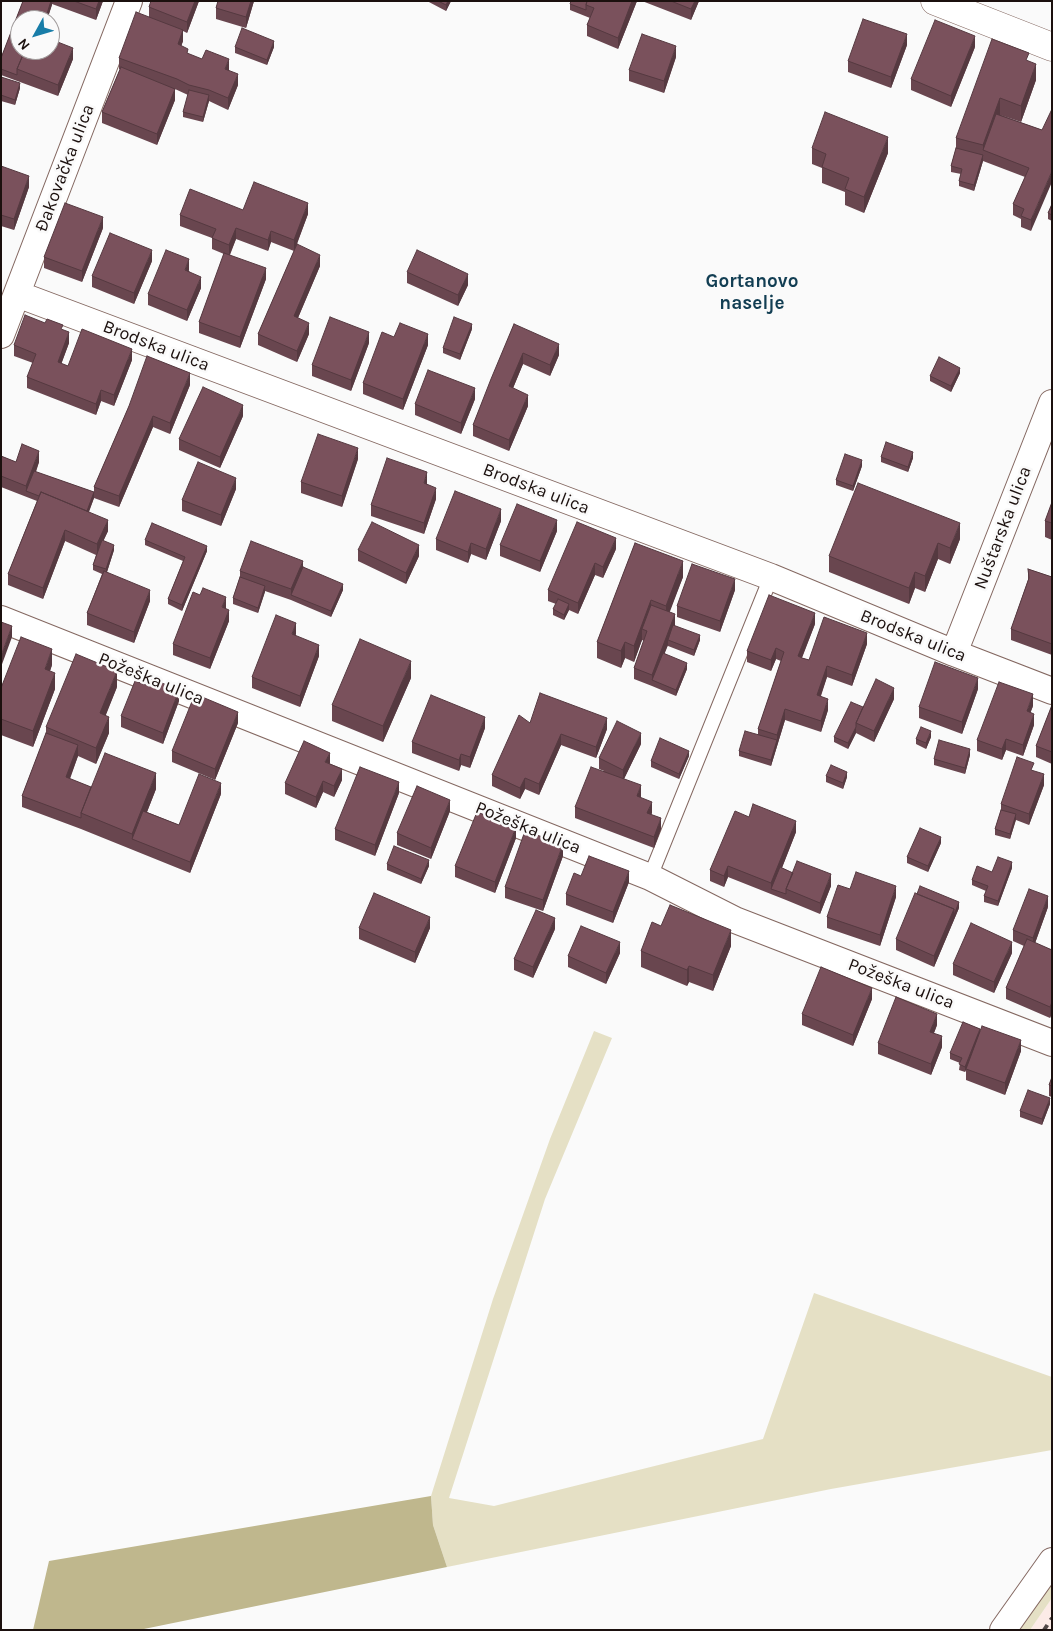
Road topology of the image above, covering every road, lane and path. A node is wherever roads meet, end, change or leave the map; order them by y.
1 (129, 1) edge
2 (935, 1) edge
3 (1052, 47) edge
4 (17, 294) junction
5 (1, 334) edge
6 (1052, 403) edge
7 (771, 577) junction
8 (1, 619) edge
9 (954, 653) junction
10 (1052, 691) edge
11 (650, 877) junction
12 (1052, 1043) edge
13 (1052, 1562) edge
14 (1003, 1630) edge

1 - 4 street, Đakovačka ulica
2 - 3 main road
4 - 5 street, Đakovačka ulica
4 - 7 street, Brodska ulica
6 - 9 street, Nuštarska ulica
7 - 9 street, Brodska ulica
7 - 11 lane
8 - 11 street, Požeška ulica
9 - 10 street, Brodska ulica
11 - 12 street, Požeška ulica
13 - 14 street

